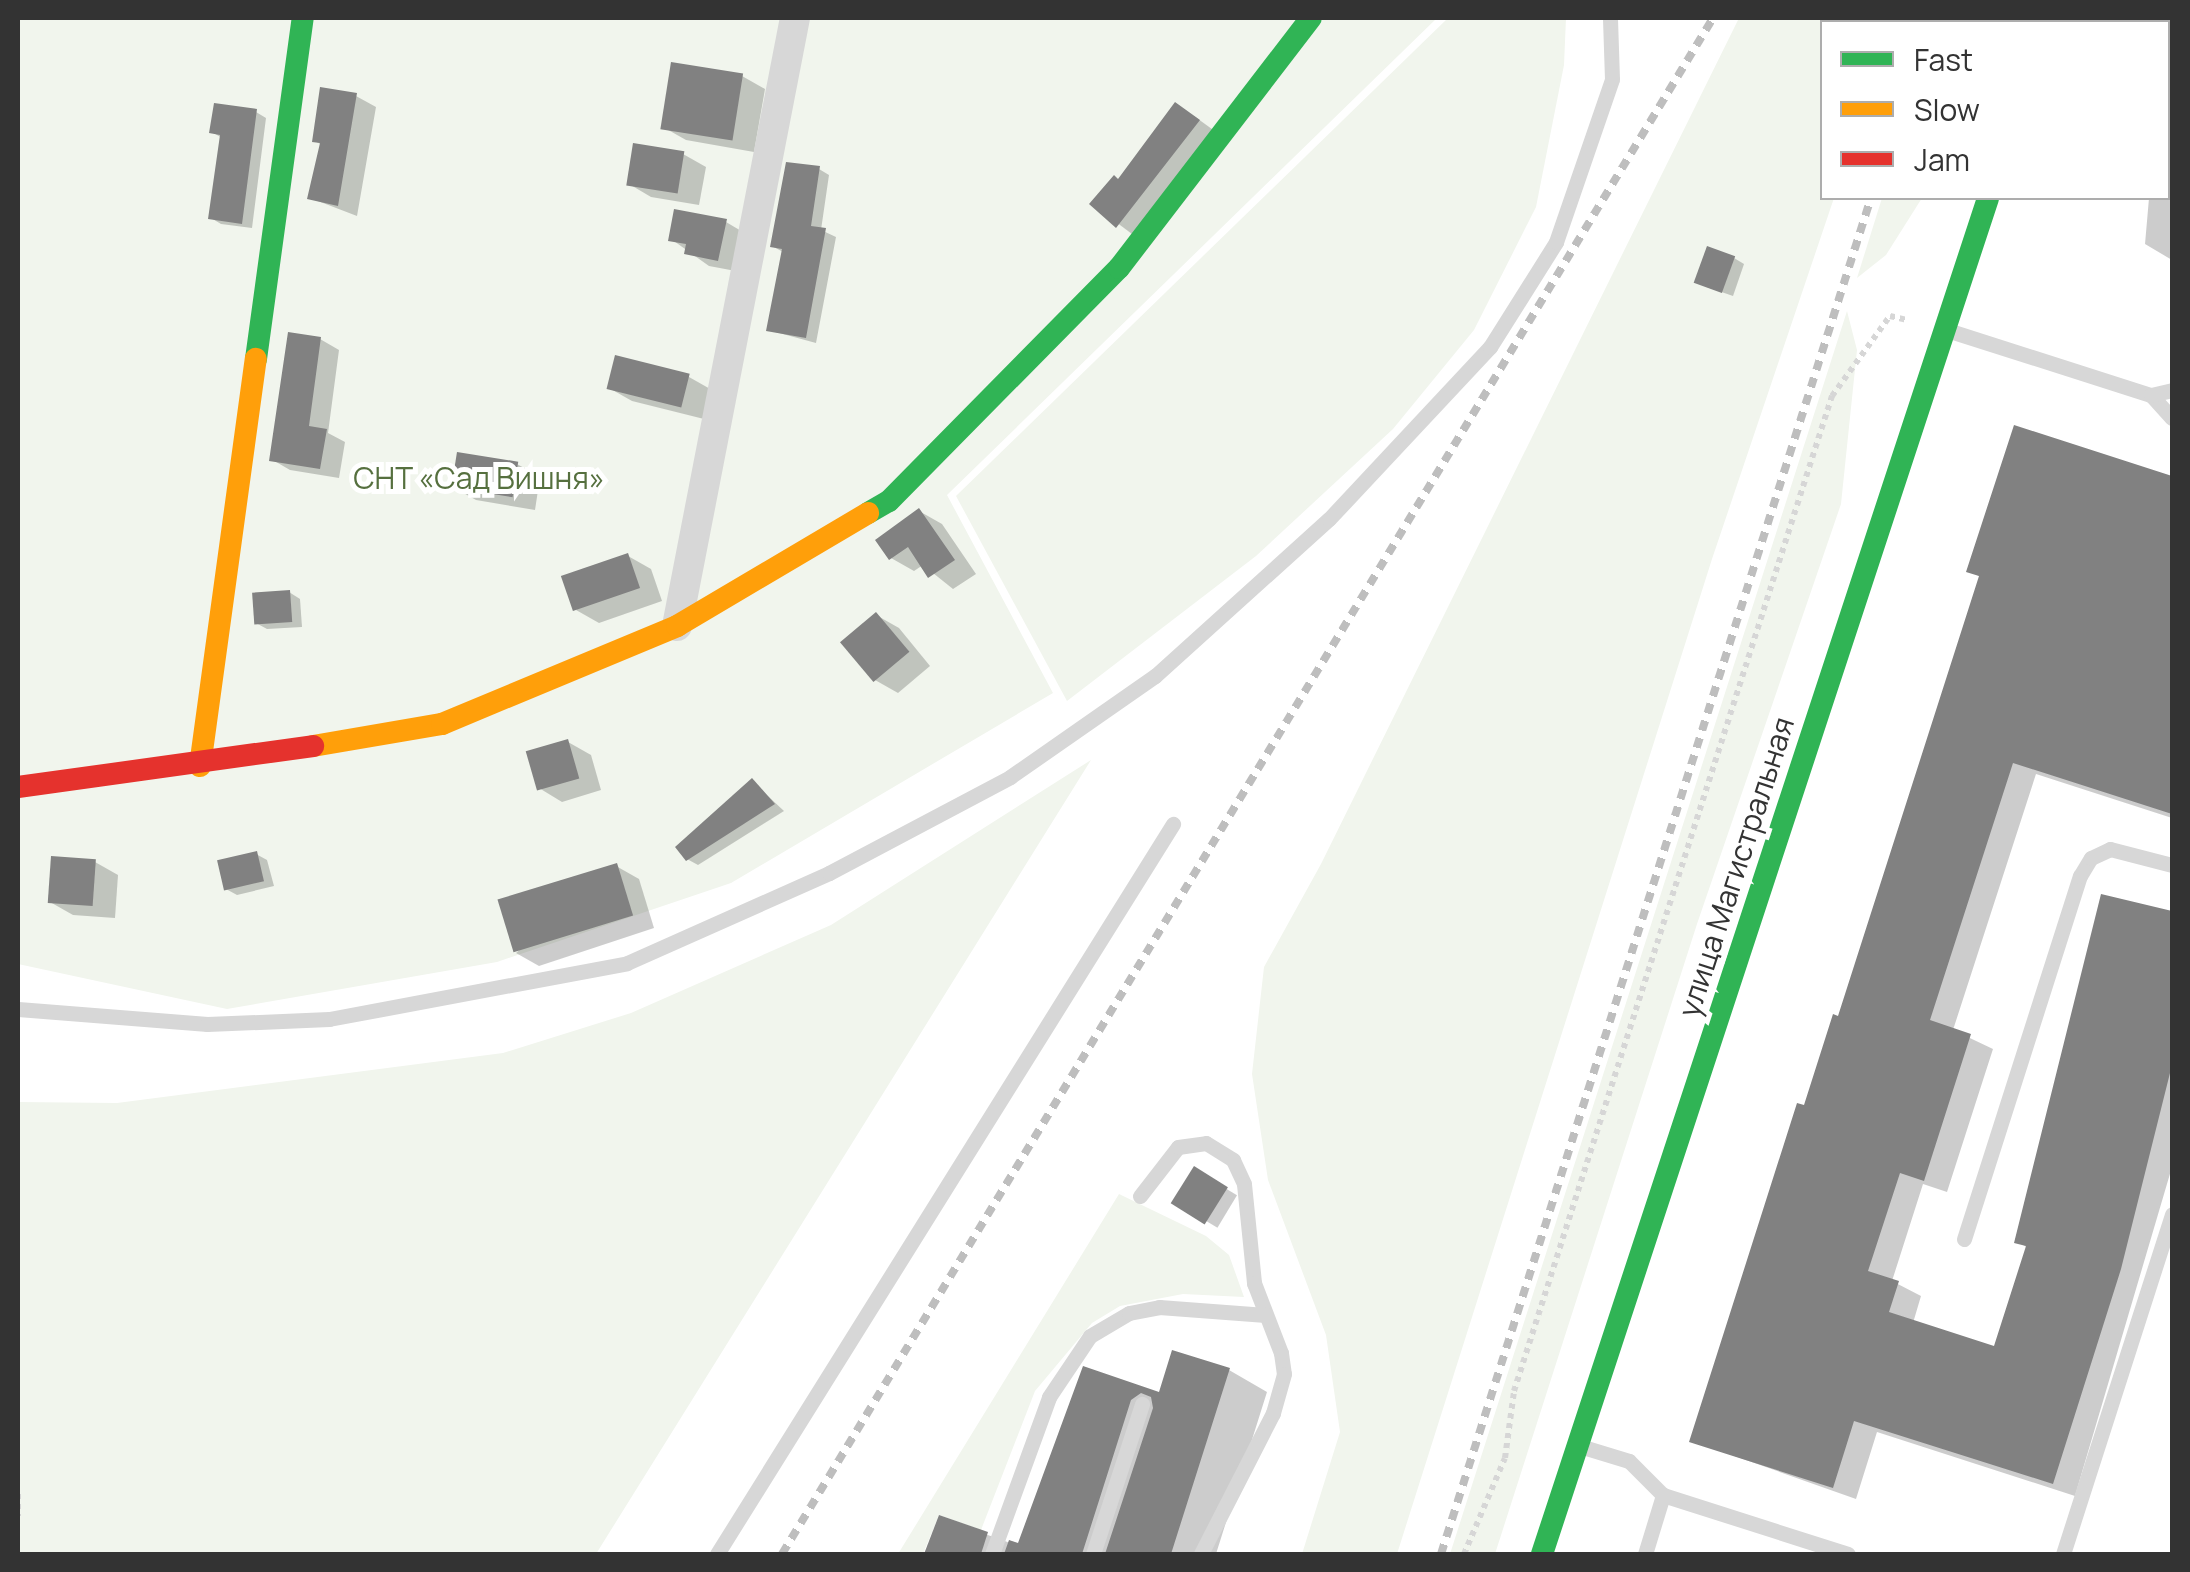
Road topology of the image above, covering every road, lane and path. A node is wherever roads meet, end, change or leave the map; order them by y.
1 (303, 18) edge
2 (796, 18) edge
3 (1312, 18) edge
4 (1610, 18) edge
5 (1987, 200) edge
6 (1944, 329) junction
7 (2172, 390) edge
8 (2151, 395) junction
9 (2172, 418) edge
10 (677, 626) junction
11 (200, 766) junction
12 (18, 787) edge
13 (1173, 824) dead end
14 (2172, 865) edge
15 (18, 1009) edge
16 (1140, 1196) dead end
17 (2172, 1214) edge
18 (1964, 1239) dead end
19 (1266, 1315) junction
20 (1142, 1404) dead end
21 (1577, 1445) junction
22 (18, 1494) edge
23 (1664, 1496) junction
24 (18, 1516) edge
25 (718, 1554) edge
26 (992, 1554) edge
27 (1093, 1554) edge
28 (1201, 1554) edge
29 (1464, 1554) edge
30 (1542, 1554) edge
31 (1644, 1554) edge
32 (1848, 1554) edge
33 (2063, 1554) edge

1 - 11 street
2 - 10 street
3 - 10 street
4 - 15 lane
5 - 6 street, улица Магистральная
6 - 8 lane
6 - 21 street, улица Магистральная
6 - 29 path
7 - 8 lane
8 - 9 lane
10 - 11 street
11 - 12 street
13 - 25 lane
14 - 18 lane
16 - 19 lane
17 - 33 lane
19 - 26 lane
19 - 28 lane
20 - 27 lane
21 - 23 lane
21 - 30 street, улица Магистральная
22 - 24 path
23 - 31 lane
23 - 32 lane

